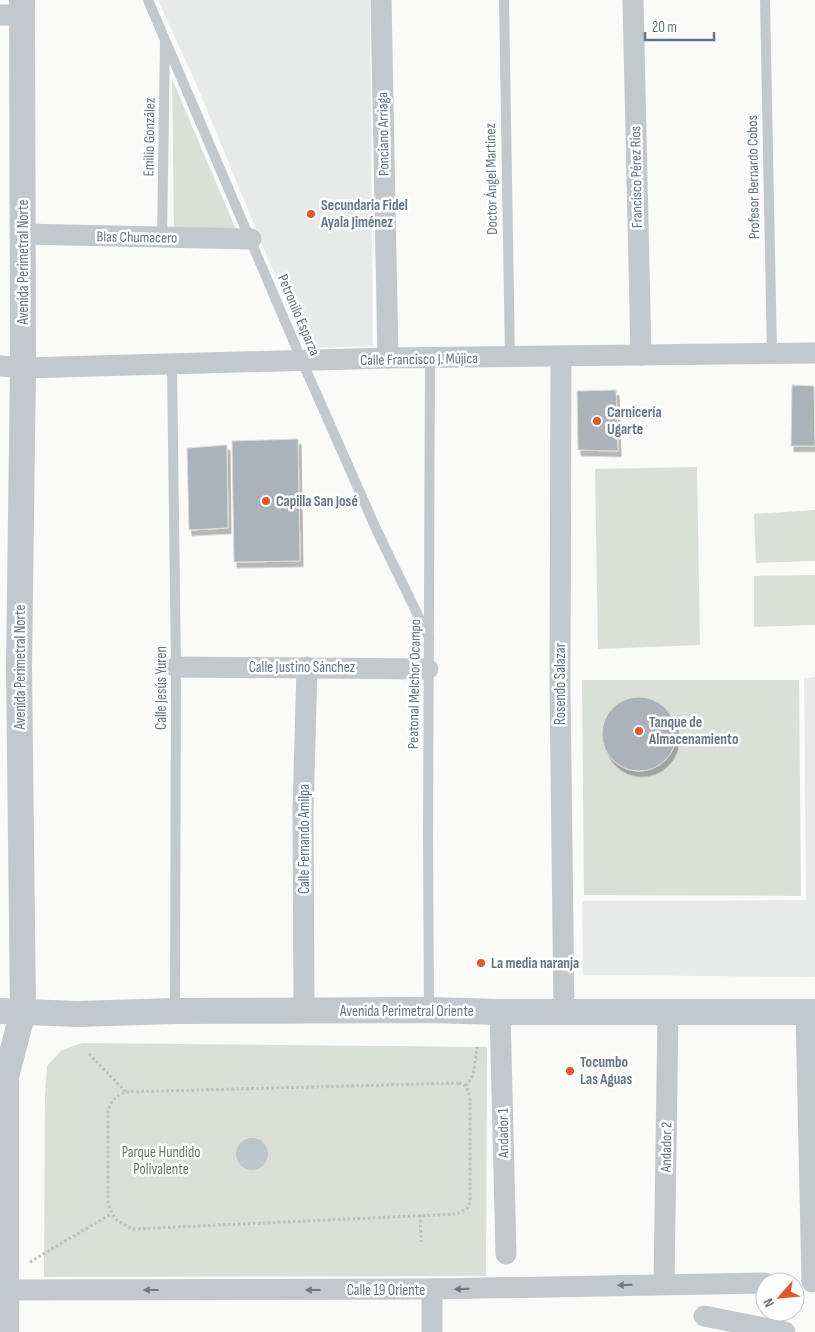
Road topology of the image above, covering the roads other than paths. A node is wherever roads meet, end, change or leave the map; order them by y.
1 (148, 0) edge
2 (381, 0) edge
3 (504, 0) edge
4 (633, 0) edge
5 (765, 0) edge
6 (14, 10) edge
7 (165, 38) junction
8 (23, 234) junction
9 (162, 237) junction
10 (251, 239) junction
11 (772, 354) junction
12 (815, 354) edge
13 (640, 355) junction
14 (561, 356) junction
15 (388, 358) junction
16 (510, 358) junction
17 (430, 359) junction
18 (302, 361) junction
19 (172, 365) junction
20 (11, 367) edge
21 (429, 638) junction
22 (176, 667) junction
23 (307, 667) junction
24 (428, 669) junction
25 (304, 1010) junction
26 (428, 1010) junction
27 (12, 1011) edge
28 (175, 1011) junction
29 (491, 1011) junction
30 (564, 1011) junction
31 (668, 1011) junction
32 (811, 1012) edge
33 (506, 1254) dead end
34 (7, 1282) junction
35 (807, 1282) edge
36 (755, 1283) edge
37 (664, 1284) junction
38 (709, 1284) junction
39 (432, 1290) junction
40 (702, 1324) edge
41 (0, 1332) edge
42 (6, 1332) edge
43 (432, 1332) edge
44 (785, 1332) edge

1 - 7 lane, Petronilo Esparza
2 - 15 street, Ponciano Arriaga
3 - 16 lane, Doctor Ángel Martínez
4 - 13 street, Francisco Pérez Ríos
5 - 11 lane, Profesor Bernardo Cobos
6 - 8 street, Avenida Perimetral Norte
7 - 9 lane, Emilio González
7 - 10 lane, Petronilo Esparza
8 - 9 street, Blas Chumacero
8 - 20 street, Avenida Perimetral Norte
9 - 10 street, Blas Chumacero
10 - 18 lane, Petronilo Esparza
11 - 12 street, Calle Francisco J. Mújica
11 - 13 street, Calle Francisco J. Mújica
13 - 14 street, Calle Francisco J. Mújica
14 - 16 street, Calle Francisco J. Mújica
14 - 30 street, Rosendo Salazar
15 - 17 street, Calle Francisco J. Mújica
15 - 18 street, Calle Francisco J. Mújica
16 - 17 street, Calle Francisco J. Mújica
17 - 21 lane, Peatonal Melchor Ocampo
18 - 19 street, Calle Francisco J. Mújica
18 - 21 lane, Petronilo Esparza
19 - 20 street, Calle Francisco J. Mújica
19 - 22 lane, Calle Jesús Yuren
20 - 27 street, Avenida Perimetral Norte
21 - 24 lane, Peatonal Melchor Ocampo
22 - 23 street, Calle Justino Sánchez
22 - 28 lane, Calle Jesús Yuren
23 - 24 street, Calle Justino Sánchez
23 - 25 street, Calle Fernando Amilpa
24 - 26 lane, Peatonal Melchor Ocampo
25 - 26 street, Avenida Perimetral Oriente
25 - 28 street, Avenida Perimetral Oriente
26 - 29 street, Avenida Perimetral Oriente
27 - 28 street, Avenida Perimetral Oriente
27 - 34 street, Avenida Perimetral Norte
29 - 30 street, Avenida Perimetral Oriente
29 - 33 street, Andador 1
30 - 31 street, Avenida Perimetral Oriente
31 - 32 street, Avenida Perimetral Oriente
31 - 37 street, Andador 2
32 - 35 street
39 -> 34 street, Calle 19 Oriente
34 - 42 street, Avenida Perimetral Norte
36 - 38 street, Calle 19 Oriente
37 - 38 street, Calle 19 Oriente
37 -> 39 street, Calle 19 Oriente
38 - 40 street
39 - 43 street
40 - 44 street
41 - 42 street

